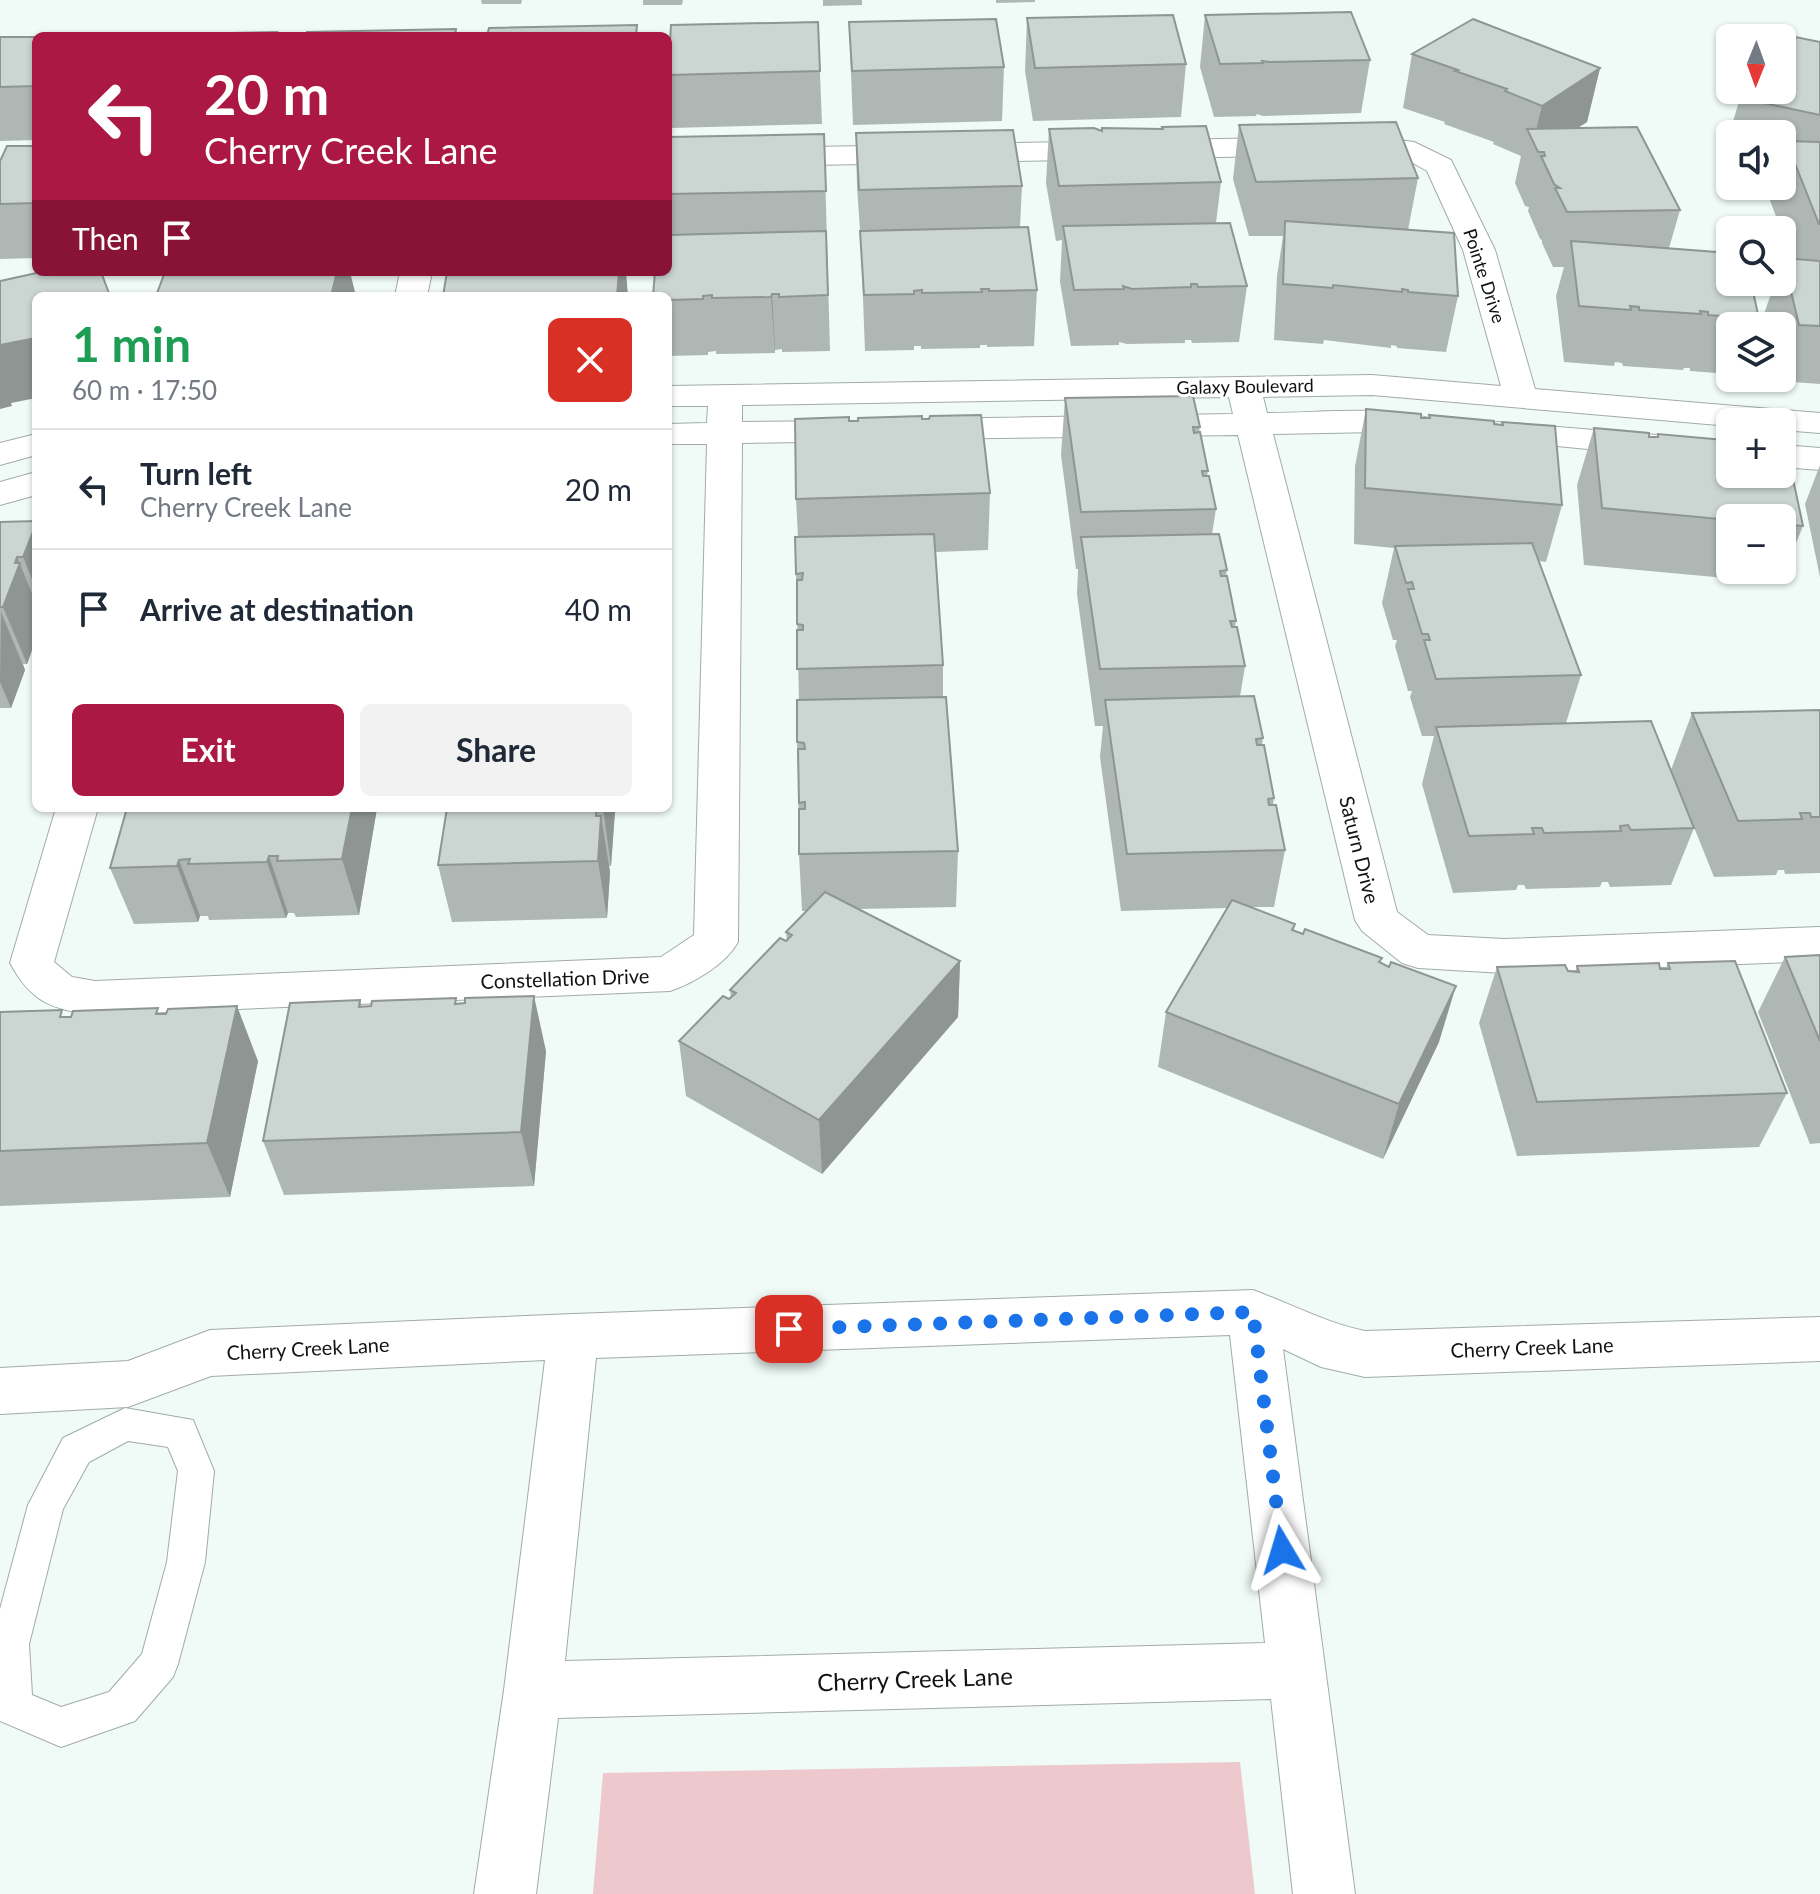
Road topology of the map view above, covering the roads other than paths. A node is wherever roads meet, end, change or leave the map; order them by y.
1 (672, 159) edge
2 (672, 397) edge
3 (1521, 398) junction
4 (1248, 405) junction
5 (725, 414) junction
6 (1820, 423) edge
7 (672, 433) edge
8 (32, 445) edge
9 (1716, 451) edge
10 (0, 454) edge
11 (1796, 457) edge
12 (1820, 459) edge
13 (32, 484) edge
14 (0, 494) edge
15 (76, 812) edge
16 (1820, 944) edge
17 (1253, 1312) junction
18 (573, 1336) junction
19 (1820, 1339) edge
20 (0, 1391) edge
21 (126, 1404) junction
22 (1297, 1670) junction
23 (533, 1690) junction
24 (505, 1894) edge
25 (1324, 1894) edge

1 - 3 street, Pointe Drive
2 - 5 street, Galaxy Boulevard
3 - 4 street, Galaxy Boulevard
3 - 6 street, Galaxy Boulevard
4 - 5 street, Galaxy Boulevard
4 - 9 street, Galaxy Boulevard
4 - 16 street, Saturn Drive
5 - 7 street, Galaxy Boulevard
5 - 15 street, Constellation Drive
8 - 10 street
11 - 12 street
13 - 14 street
17 - 18 street, Cherry Creek Lane
17 - 19 street, Cherry Creek Lane
17 - 22 street
18 - 21 street, Cherry Creek Lane
18 - 23 street
20 - 21 street, Cherry Creek Lane
21 - 21 lane
22 - 23 street, Cherry Creek Lane
22 - 25 street
23 - 24 street

